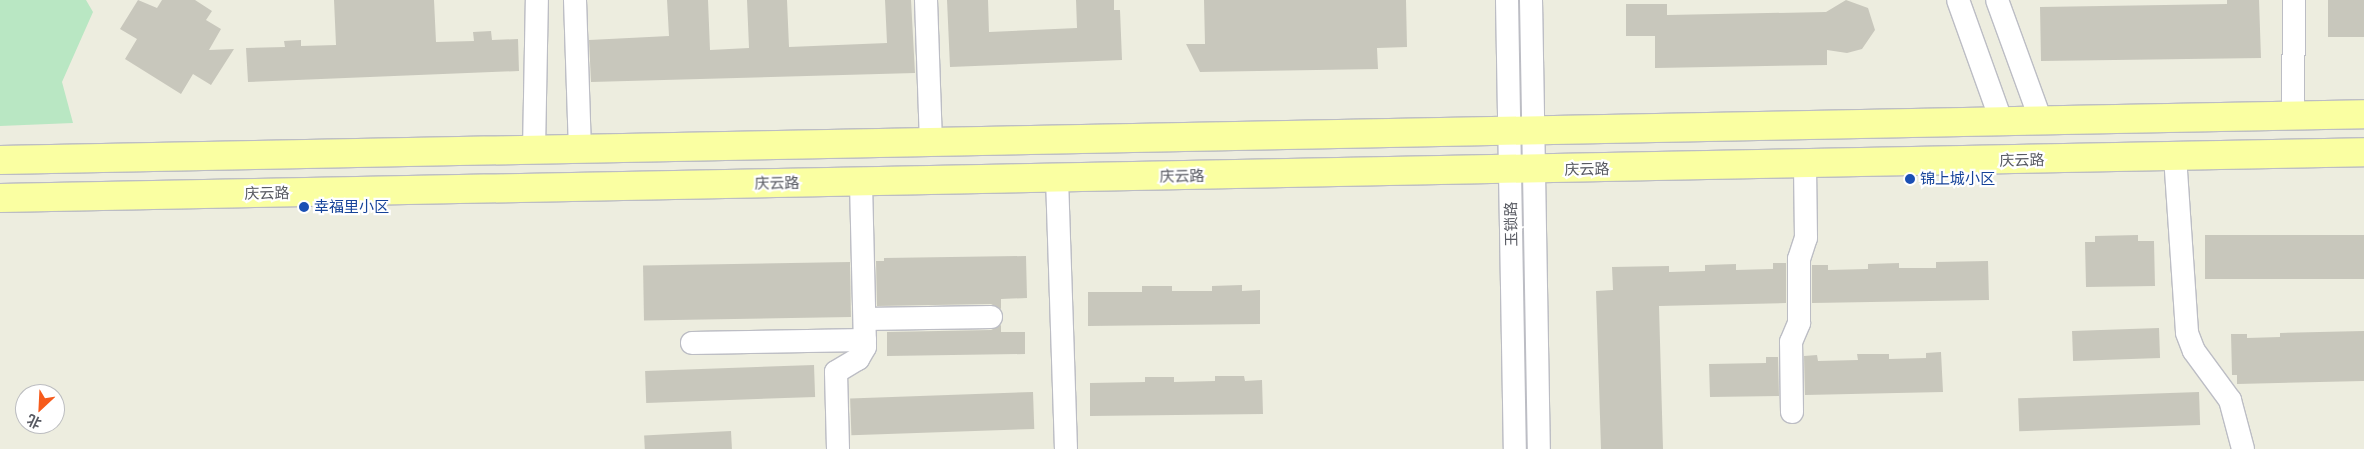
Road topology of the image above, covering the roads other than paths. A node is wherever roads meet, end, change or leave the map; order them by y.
1 (537, 0) edge
2 (575, 0) edge
3 (926, 0) edge
4 (1508, 0) edge
5 (1531, 0) edge
6 (1958, 0) edge
7 (1997, 0) edge
8 (2294, 0) edge
9 (2364, 114) edge
10 (2294, 116) junction
11 (2041, 121) junction
12 (2002, 122) junction
13 (1522, 132) junction
14 (931, 143) junction
15 (580, 149) junction
16 (534, 150) junction
17 (2364, 152) edge
18 (2175, 156) junction
19 (0, 160) edge
20 (1804, 165) junction
21 (1522, 170) junction
22 (1057, 178) junction
23 (861, 182) junction
24 (0, 198) edge
25 (991, 316) dead end
26 (865, 330) junction
27 (692, 343) dead end
28 (1792, 412) dead end
29 (838, 449) edge
30 (1066, 449) edge
31 (1515, 449) edge
32 (1539, 449) edge
33 (2243, 449) edge

1 - 16 street
2 - 15 street
3 - 14 street
4 - 13 street, 玉锁路
5 - 13 street, 玉锁路
6 - 12 street
7 - 11 street
8 - 10 street
9 - 10 main road
10 - 11 main road
11 - 12 main road
12 - 13 main road
13 - 14 main road
13 - 21 street, 玉锁路
14 - 15 main road
15 - 16 main road
16 - 19 main road
17 - 18 main road, 庆云路
18 - 20 main road, 庆云路
18 - 33 street
20 - 21 main road, 庆云路
20 - 28 street
21 - 22 main road, 庆云路
21 - 31 street, 玉锁路
21 - 32 street, 玉锁路
22 - 23 main road, 庆云路
22 - 30 street
23 - 24 main road, 庆云路
23 - 26 street
25 - 26 street
26 - 27 street
26 - 29 street

